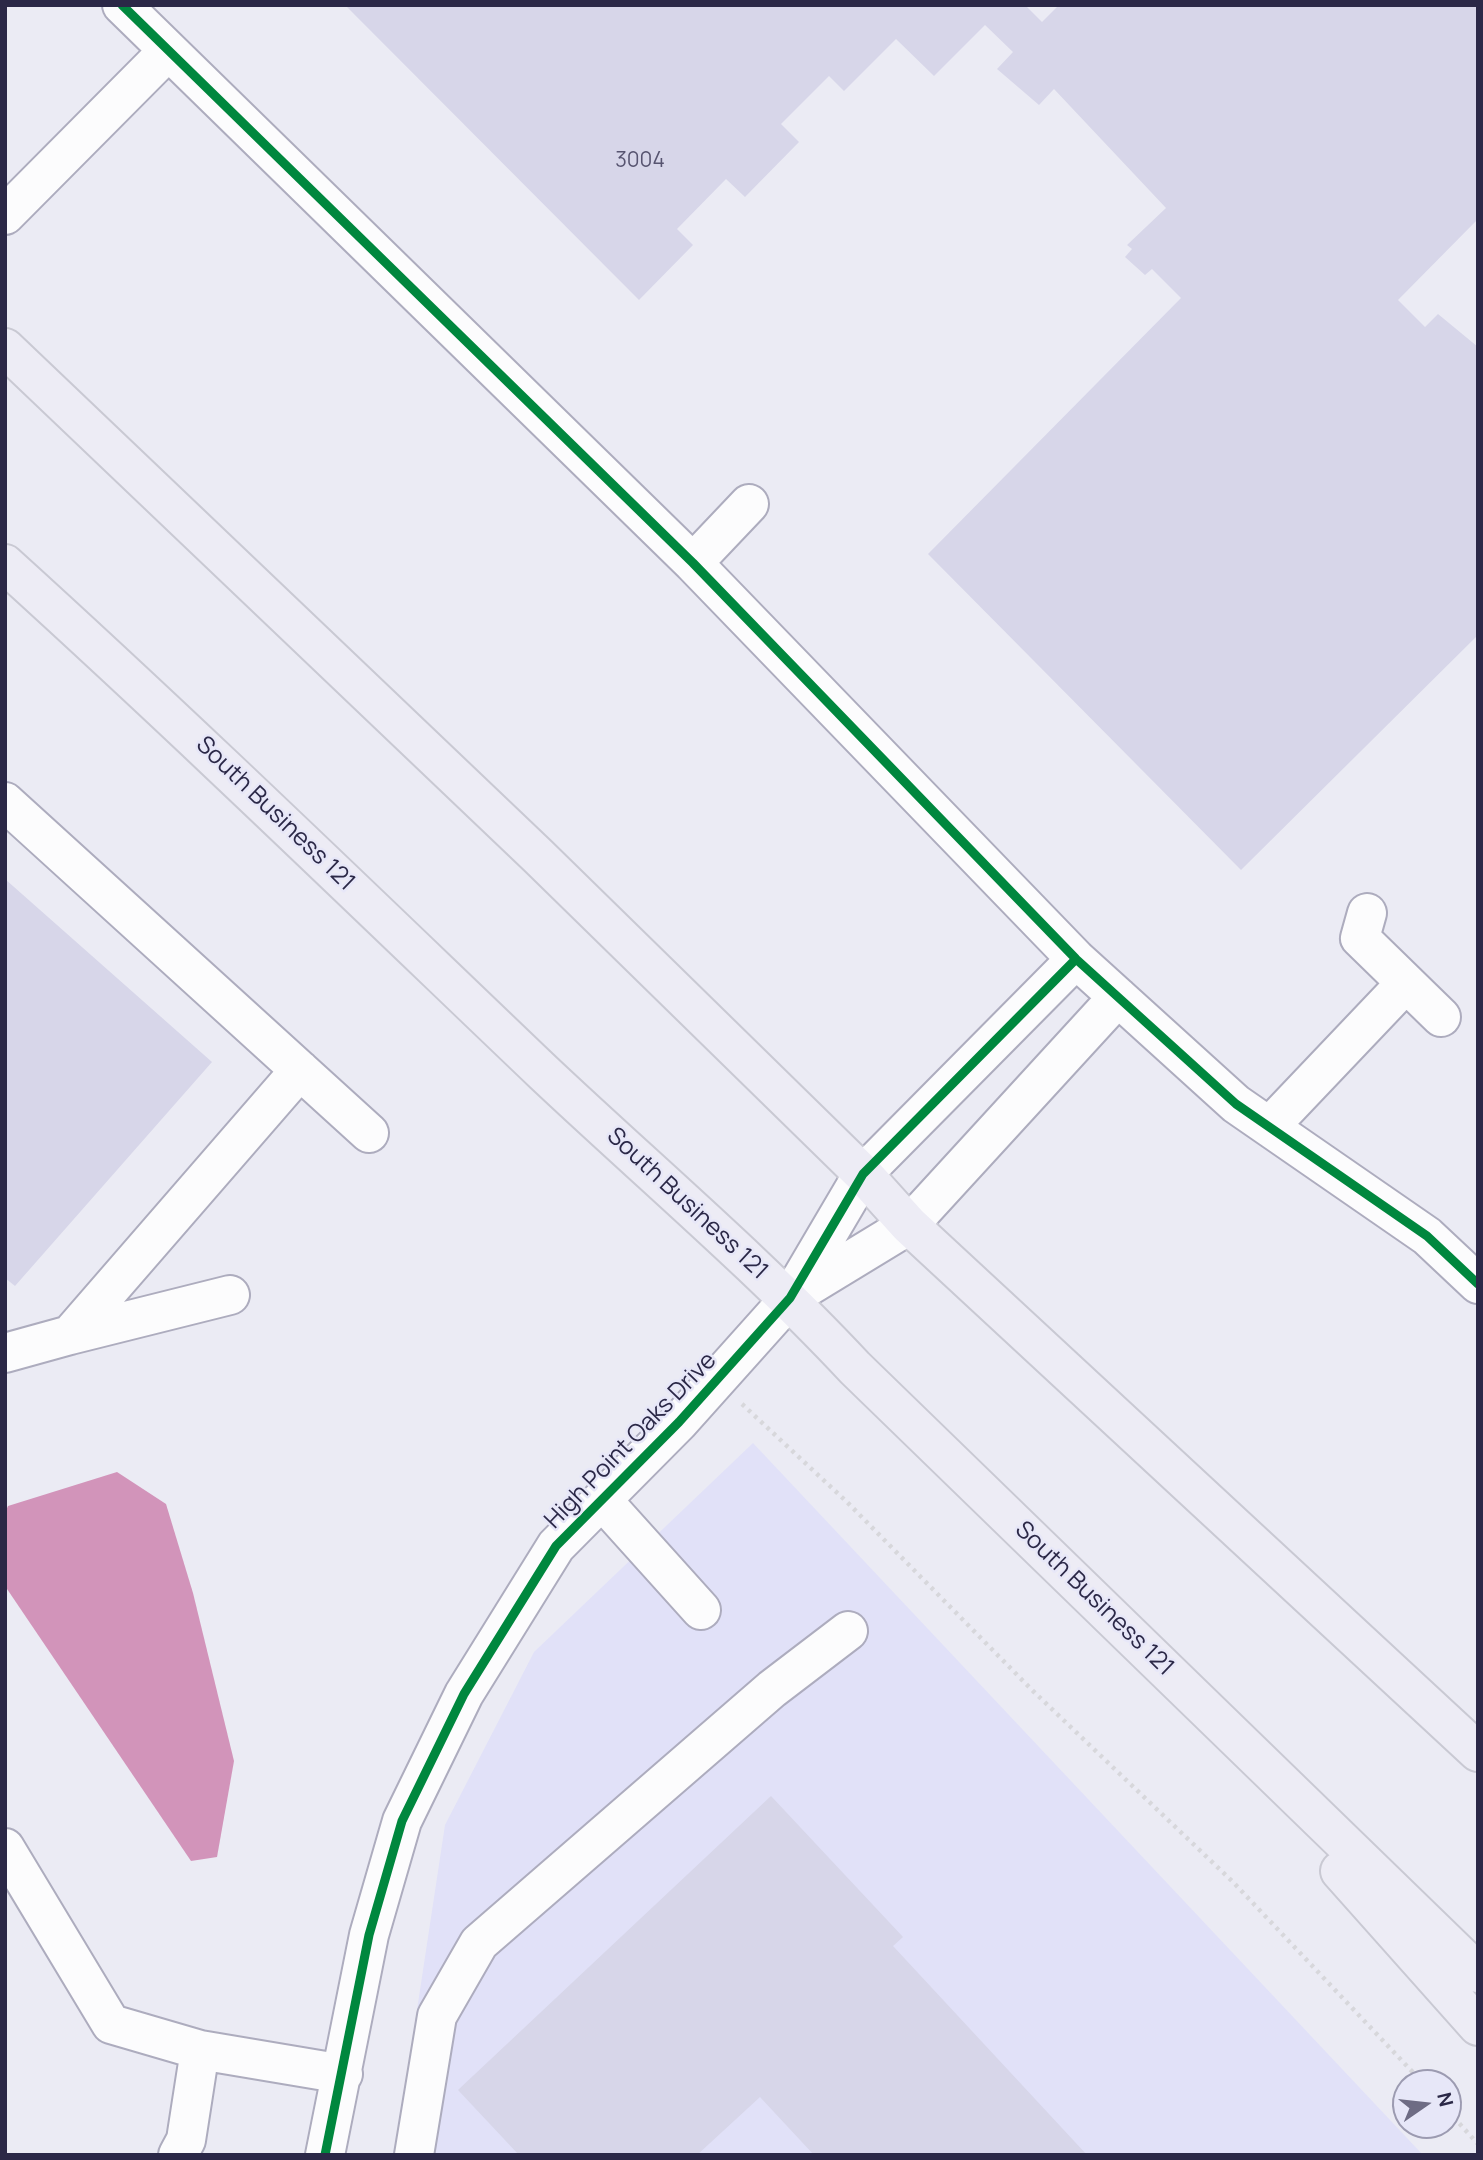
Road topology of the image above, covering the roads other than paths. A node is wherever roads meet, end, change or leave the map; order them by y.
1 (122, 5) edge
2 (167, 52) junction
3 (5, 215) edge
4 (5, 348) edge
5 (749, 504) dead end
6 (693, 563) junction
7 (5, 564) edge
8 (5, 802) edge
9 (1367, 913) dead end
10 (1076, 960) junction
11 (1405, 984) junction
12 (1118, 997) junction
13 (1441, 1017) dead end
14 (300, 1070) junction
15 (1270, 1126) junction
16 (369, 1133) dead end
17 (863, 1174) junction
18 (909, 1225) junction
19 (1478, 1284) edge
20 (230, 1294) dead end
21 (790, 1298) junction
22 (70, 1335) junction
23 (5, 1353) edge
24 (602, 1500) junction
25 (701, 1610) dead end
26 (848, 1631) dead end
27 (1170, 1672) junction
28 (1478, 1752) edge
29 (5, 1848) edge
30 (1478, 1973) edge
31 (1478, 2026) edge
32 (200, 2050) junction
33 (343, 2074) junction
34 (178, 2155) edge
35 (325, 2155) edge
36 (414, 2155) edge

1 - 2 street
2 - 3 street
2 - 6 street
4 - 17 main road
5 - 6 street
6 - 10 street
7 - 21 main road, South Business 121
8 - 14 street
9 - 11 street
10 - 12 street
10 - 17 street, High Point Oaks Drive
11 - 13 street
11 - 15 street
12 - 15 street
12 - 18 street, High Point Oaks Drive
14 - 16 street
14 - 22 street
15 - 19 street
17 - 18 main road
17 - 21 street, High Point Oaks Drive
18 - 21 street, High Point Oaks Drive
18 - 28 main road
20 - 22 street
21 - 24 street, High Point Oaks Drive
21 - 27 main road, South Business 121
22 - 23 street
24 - 25 street
24 - 33 street, High Point Oaks Drive
26 - 36 street
27 - 30 main road, South Business 121
27 - 31 main road
29 - 32 street
32 - 33 street
32 - 34 street
33 - 35 street, High Point Oaks Drive

